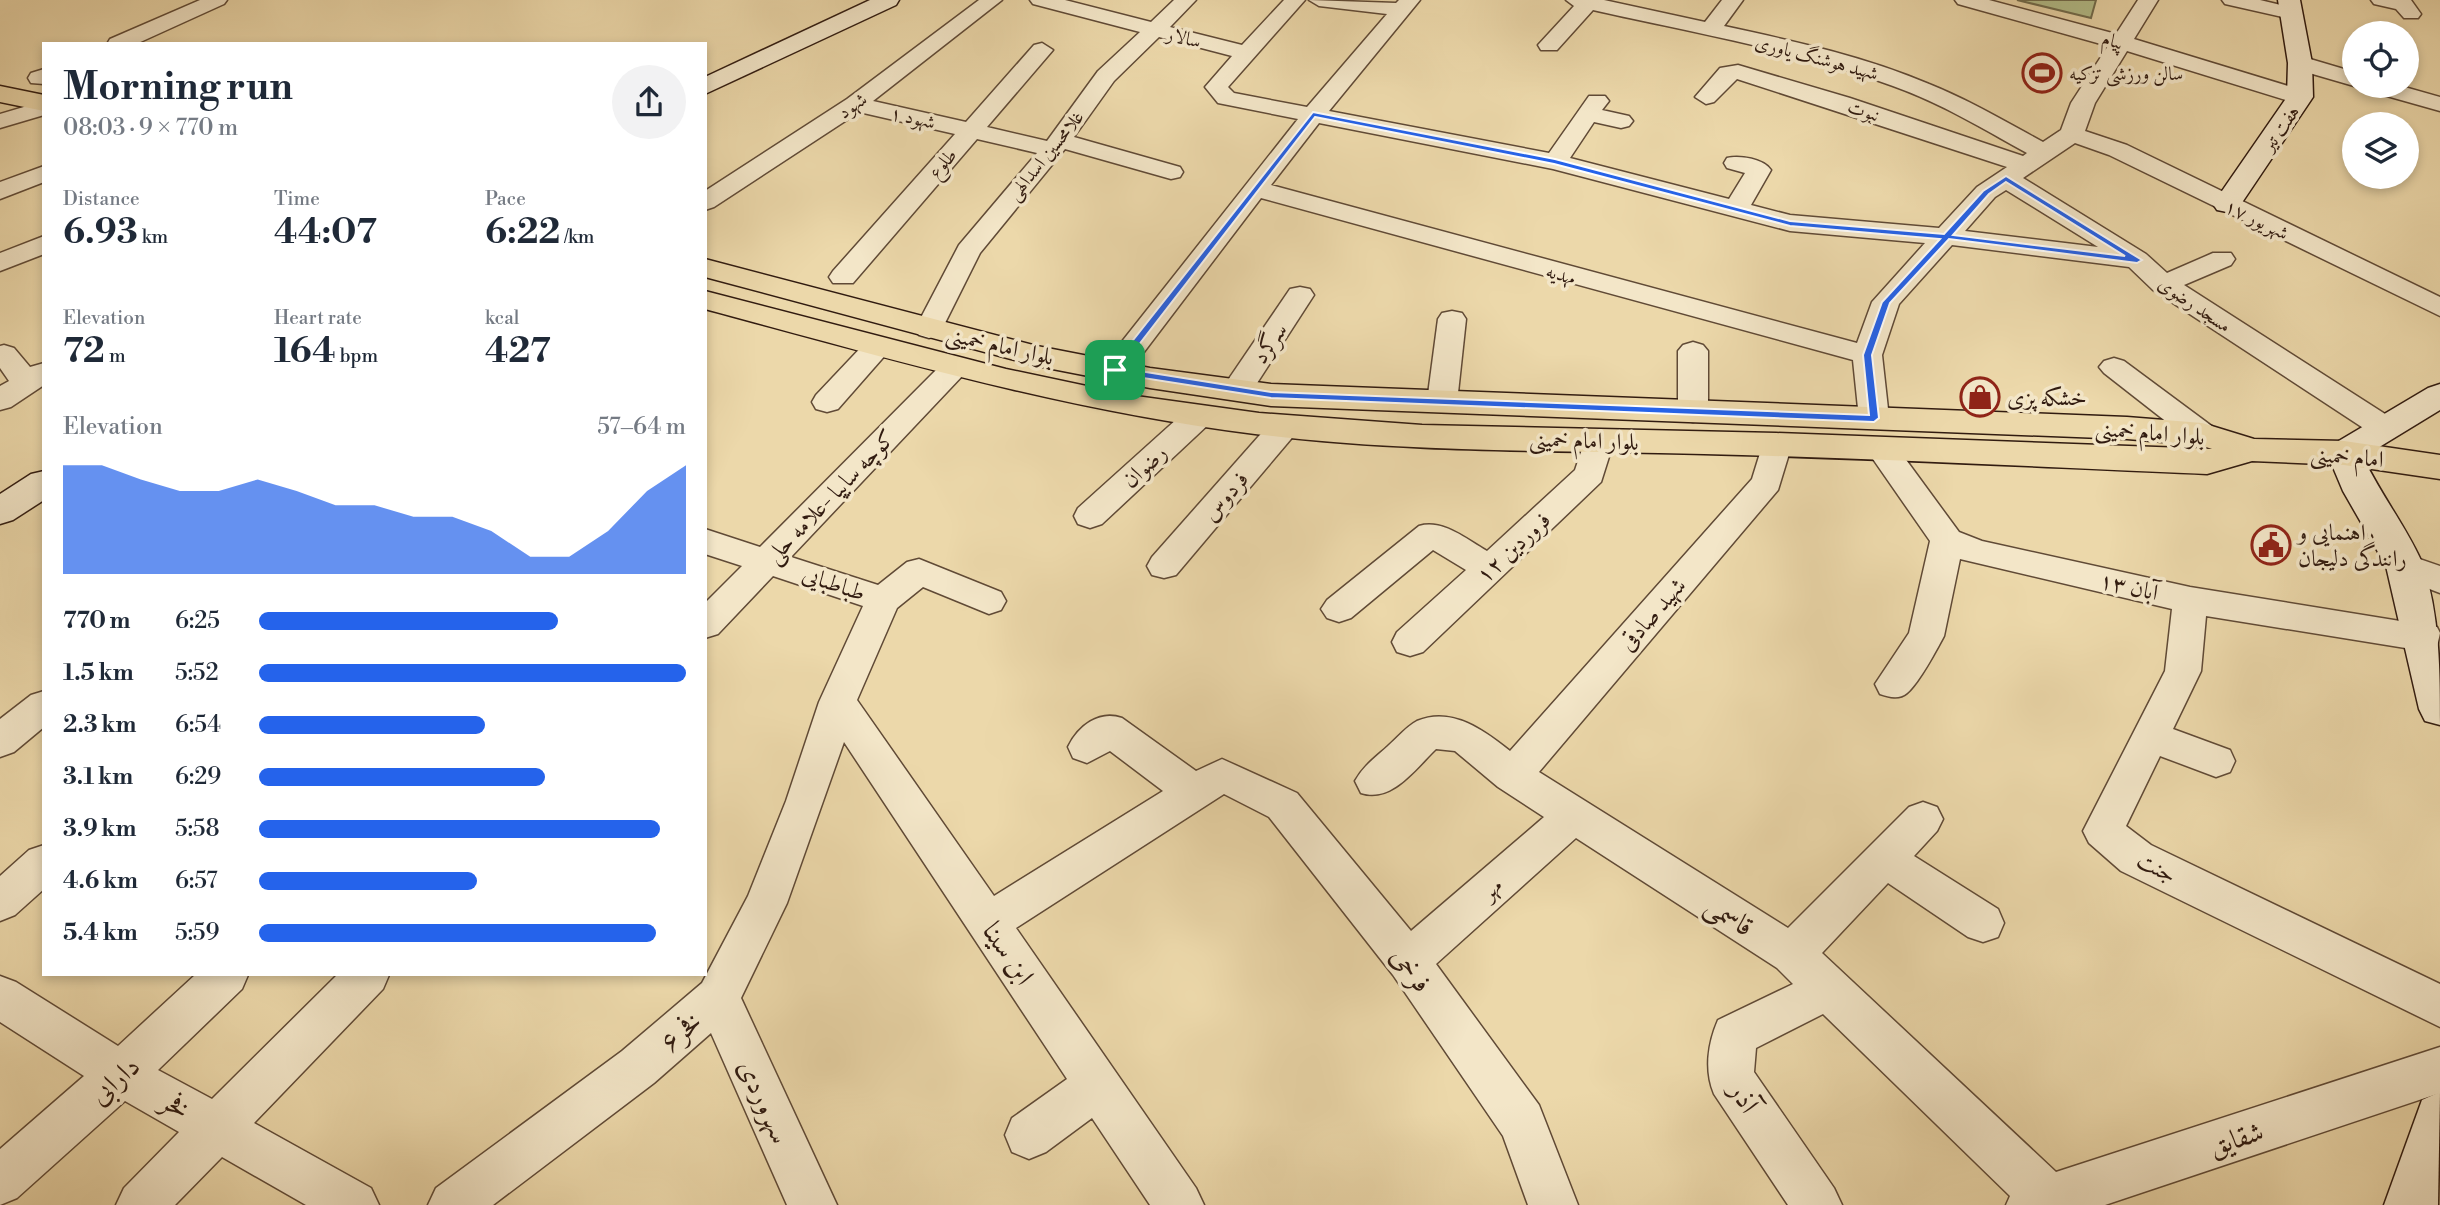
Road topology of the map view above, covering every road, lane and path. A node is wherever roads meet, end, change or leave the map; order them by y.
1 (217, 0) edge
2 (837, 0) edge
3 (888, 0) edge
4 (992, 0) edge
5 (1041, 0) edge
6 (1186, 0) edge
7 (1295, 0) edge
8 (1319, 0) edge
9 (1733, 0) edge
10 (1965, 0) edge
11 (2148, 0) edge
12 (2235, 0) edge
13 (2381, 0) edge
14 (1596, 2) edge
15 (1406, 5) edge
16 (2290, 6) edge
17 (2411, 14) dead end
18 (1153, 29) junction
19 (1710, 30) junction
20 (765, 33) dead end
21 (122, 42) edge
22 (2120, 42) junction
23 (1549, 45) dead end
24 (1042, 50) dead end
25 (1247, 53) junction
26 (1814, 55) junction
27 (2300, 63) junction
28 (0, 71) edge
29 (2342, 75) edge
30 (707, 86) edge
31 (1786, 87) junction
32 (42, 89) edge
33 (42, 89) edge
34 (42, 90) edge
35 (0, 94) edge
36 (1706, 97) dead end
37 (2301, 97) junction
38 (2419, 98) edge
39 (1842, 103) junction
40 (855, 104) junction
41 (2440, 104) edge
42 (1313, 115) junction
43 (0, 121) edge
44 (1621, 121) dead end
45 (1824, 122) dead end
46 (971, 131) junction
47 (2072, 134) junction
48 (1056, 144) junction
49 (1555, 162) junction
50 (1735, 163) dead end
51 (2027, 166) junction
52 (1171, 172) dead end
53 (42, 174) edge
54 (1256, 189) junction
55 (0, 191) edge
56 (707, 201) edge
57 (1391, 201) dead end
58 (2227, 204) junction
59 (1736, 209) junction
60 (1371, 221) junction
61 (1947, 237) junction
62 (42, 245) edge
63 (2222, 259) dead end
64 (2137, 260) junction
65 (0, 263) edge
66 (707, 269) edge
67 (843, 276) dead end
68 (2163, 284) junction
69 (1300, 295) dead end
70 (707, 301) edge
71 (2440, 308) edge
72 (1452, 319) dead end
73 (929, 328) junction
74 (878, 346) junction
75 (1693, 351) dead end
76 (4, 354) dead end
77 (1867, 355) junction
78 (955, 367) junction
79 (2114, 367) dead end
80 (1115, 370) junction
81 (35, 378) edge
82 (1237, 390) junction
83 (2440, 395) edge
84 (0, 400) edge
85 (827, 402) dead end
86 (1442, 402) junction
87 (1693, 412) junction
88 (1199, 416) junction
89 (1285, 426) junction
90 (2385, 428) junction
91 (1878, 433) junction
92 (2202, 434) junction
93 (1598, 441) junction
94 (1776, 444) junction
95 (2253, 450) junction
96 (2344, 453) junction
97 (2440, 467) edge
98 (42, 484) edge
99 (0, 511) edge
100 (1090, 516) dead end
101 (1947, 540) junction
102 (707, 542) edge
103 (768, 560) junction
104 (1164, 566) dead end
105 (2405, 566) junction
106 (1490, 568) junction
107 (2440, 580) edge
108 (883, 600) junction
109 (2190, 600) junction
110 (989, 601) dead end
111 (1339, 609) dead end
112 (707, 623) edge
113 (2424, 637) junction
114 (1410, 642) dead end
115 (1893, 684) dead end
116 (838, 702) junction
117 (42, 708) edge
118 (2440, 709) edge
119 (2150, 736) junction
120 (0, 741) edge
121 (1087, 747) dead end
122 (2216, 761) dead end
123 (1512, 776) junction
124 (1375, 780) dead end
125 (1208, 784) junction
126 (1573, 815) junction
127 (1923, 819) dead end
128 (1885, 859) junction
129 (42, 865) edge
130 (0, 902) edge
131 (988, 923) junction
132 (1983, 923) dead end
133 (1792, 954) junction
134 (1408, 961) junction
135 (225, 976) edge
136 (366, 976) edge
137 (1828, 989) junction
138 (0, 998) edge
139 (718, 998) junction
140 (2440, 1006) edge
141 (2440, 1070) edge
142 (121, 1074) junction
143 (1098, 1085) junction
144 (2440, 1118) edge
145 (219, 1128) junction
146 (1029, 1135) dead end
147 (0, 1181) edge
148 (2040, 1202) edge
149 (1175, 1204) edge
150 (141, 1205) edge
151 (355, 1205) edge
152 (453, 1205) edge
153 (812, 1205) edge
154 (1553, 1205) edge
155 (1817, 1205) edge
156 (2411, 1205) edge

1 - 21 street
2 - 20 street
3 - 30 street
4 - 40 street, شهود
5 - 18 street, سالار
6 - 18 street, غلامحسین اسدالهی
7 - 25 street
8 - 15 street
9 - 19 street
10 - 22 street, پیام
11 - 22 street
12 - 16 street
13 - 17 street
14 - 19 street, شهید هوشنگ یاوری
14 - 23 street
15 - 42 street
16 - 27 street, هفت تیر
18 - 25 street, سالار
18 - 48 street, غلامحسین اسدالهی
19 - 26 street, شهید هوشنگ یاوری
22 - 37 street, پیام
22 - 47 street
24 - 46 street, طلوع
25 - 42 street
26 - 31 street
26 - 51 street, شهید هوشنگ یاوری
27 - 29 street
27 - 37 street, هفت تیر
28 - 32 main road
31 - 36 street, نبوت
31 - 39 street, نبوت
33 - 35 main road
34 - 43 street
37 - 58 street, هفت تیر
38 - 41 street
39 - 45 street
39 - 51 street, نبوت
40 - 46 street, شهود ۱
40 - 56 street, شهود
42 - 49 street
42 - 54 street
44 - 49 street
46 - 48 street, شهود ۱
46 - 67 street, طلوع
47 - 51 street
47 - 58 street, ۱۷ شهریور
48 - 52 street, شهود ۱
48 - 73 street, غلامحسین اسدالهی
49 - 59 street
50 - 59 street
51 - 61 street
51 - 64 street, مسجد رضوی
53 - 55 street
54 - 60 street, مهدیه
54 - 80 street
57 - 60 street
58 - 71 street, ۱۷ شهریور
59 - 61 street
60 - 77 street, مهدیه
61 - 64 street
61 - 77 street
62 - 65 street
63 - 68 street
64 - 68 street, مسجد رضوی
66 - 73 main road, بلوار امام خمینی
68 - 90 street, مسجد رضوی
69 - 82 street, سرگرد
70 - 74 main road, بلوار امام خمینی
72 - 86 street
73 - 80 main road, بلوار امام خمینی
74 - 78 main road, بلوار امام خمینی
74 - 85 street
75 - 87 street
76 - 81 street
77 - 91 street
78 - 88 main road, بلوار امام خمینی
78 - 103 street, کوچه سایپا -علامه حلی
79 - 92 street
80 - 82 main road, بلوار امام خمینی
81 - 84 street
82 - 86 main road, بلوار امام خمینی
83 - 90 street
86 - 87 main road, بلوار امام خمینی
87 - 91 main road, بلوار امام خمینی
88 - 89 main road, بلوار امام خمینی
88 - 100 street, رضوان
89 - 93 main road, بلوار امام خمینی
89 - 104 street, فردوس
90 - 96 street
91 - 92 main road, بلوار امام خمینی
91 - 94 main road, بلوار امام خمینی
91 - 95 main road, بلوار امام خمینی
91 - 101 street
92 - 95 main road, بلوار امام خمینی
93 - 94 main road, بلوار امام خمینی
93 - 106 street, ۱۲ فروردین
94 - 123 street, شهید صادقی
95 - 96 main road, امام خمینی
96 - 97 main road, امام خمینی
96 - 105 street
98 - 99 street
101 - 109 street, ۱۳ آبان
101 - 115 street
102 - 103 street, طباطبایی
103 - 108 street, طباطبایی
103 - 112 street, کوچه سایپا -علامه حلی
105 - 107 street
105 - 113 street
106 - 111 street
106 - 114 street, ۱۲ فروردین
108 - 110 street
108 - 116 street, فخر۶
109 - 113 street, ۱۳ آبان
109 - 119 street, جنت
113 - 118 street
116 - 131 street, ابن سینا
116 - 139 street, فخر۶
117 - 120 street
119 - 122 street
119 - 140 street, جنت
121 - 125 street, فرخی
123 - 124 street, قاسمی
123 - 126 street, قاسمی
125 - 131 street
125 - 134 street, فرخی
126 - 133 street, قاسمی
126 - 134 street, مهر
127 - 128 street
128 - 132 street
128 - 133 street
129 - 130 street
131 - 143 street, ابن سینا
133 - 137 street, قاسمی
134 - 154 street, فرخی
135 - 142 street, دارابی
136 - 145 street
137 - 148 street, قاسمی
137 - 155 street, آذر
138 - 142 street, فخر
139 - 152 street, فخر۶
139 - 153 street, سهروردی
141 - 148 street, شقایق
142 - 145 street, فخر
142 - 147 street, دارابی
143 - 146 street
143 - 149 street, ابن سینا
144 - 156 street
145 - 150 street
145 - 151 street, فخر

